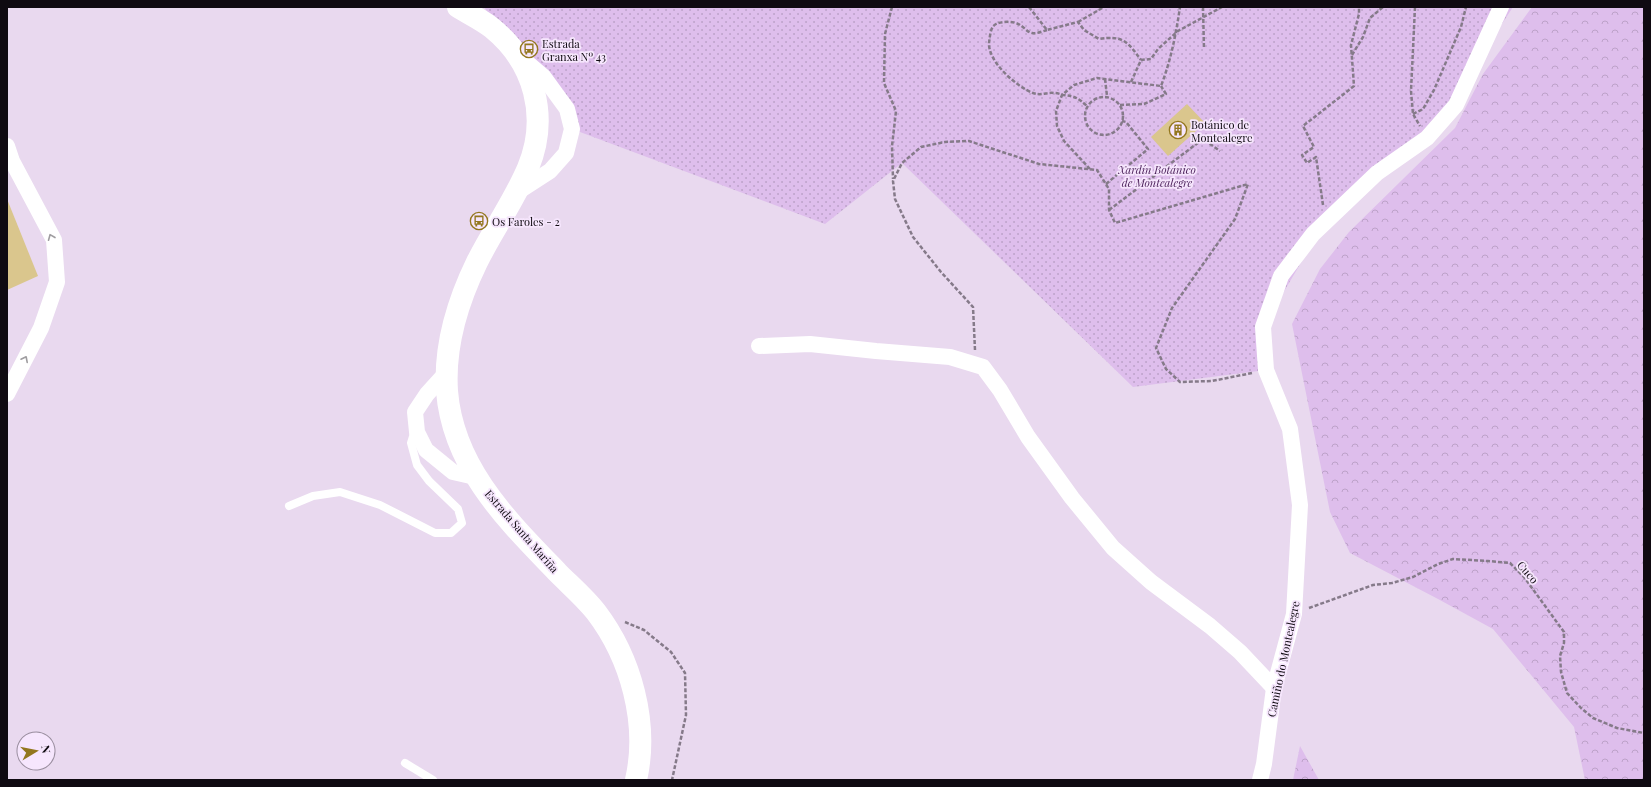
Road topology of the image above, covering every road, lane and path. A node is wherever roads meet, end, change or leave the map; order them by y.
1 (458, 7) edge
2 (892, 7) edge
3 (1029, 7) edge
4 (1104, 7) edge
5 (1180, 7) edge
6 (1203, 7) edge
7 (1222, 7) edge
8 (1359, 7) edge
9 (1382, 7) edge
10 (1415, 7) edge
11 (1466, 7) edge
12 (1501, 7) edge
13 (1203, 18) junction
14 (1078, 22) junction
15 (1047, 30) junction
16 (1177, 31) junction
17 (1204, 49) dead end
18 (517, 54) junction
19 (1352, 55) junction
20 (1140, 60) junction
21 (1105, 79) junction
22 (1131, 82) junction
23 (1161, 86) junction
24 (1062, 95) junction
25 (1107, 96) junction
26 (1120, 105) junction
27 (1087, 106) junction
28 (1413, 114) junction
29 (1122, 121) junction
30 (1427, 138) junction
31 (7, 146) edge
32 (1220, 151) dead end
33 (1091, 170) junction
34 (894, 181) junction
35 (1106, 184) junction
36 (516, 194) junction
37 (1109, 210) junction
38 (1325, 222) junction
39 (760, 346) dead end
40 (976, 365) junction
41 (1266, 370) junction
42 (447, 372) junction
43 (7, 394) edge
44 (416, 426) junction
45 (475, 477) junction
46 (289, 506) dead end
47 (595, 611) junction
48 (1294, 614) junction
49 (1274, 688) junction
50 (1644, 733) edge
51 (405, 763) dead end
52 (433, 780) edge
53 (636, 780) edge
54 (672, 780) edge
55 (1260, 780) edge

1 - 18 main road, Estrada Santa Mariña
2 - 34 path
3 - 15 path
4 - 14 path
5 - 16 path
6 - 13 path
7 - 13 path
8 - 19 path
9 - 19 path
10 - 28 path
11 - 28 path
12 - 30 street, Camiño do Montealegre
13 - 16 path
13 - 17 path
14 - 15 path
14 - 20 path
15 - 24 path
16 - 20 path
16 - 23 path
18 - 36 main road, Estrada Santa Mariña
18 - 36 street
19 - 38 path
20 - 22 path
21 - 22 path
21 - 24 path
21 - 25 path
22 - 23 path
23 - 26 path
24 - 27 path
24 - 33 path
25 - 26 path
25 - 27 path
26 - 29 path
27 - 29 path
28 - 30 path
29 - 35 path
30 - 38 street, Camiño do Montealegre
43 -> 31 street
32 - 37 path
33 - 34 path
33 - 35 path
34 - 40 path
35 - 37 path
36 - 42 main road, Estrada Santa Mariña
37 - 41 path
38 - 41 street, Camiño do Montealegre
39 - 40 street
40 - 49 street
41 - 48 street, Camiño do Montealegre
42 - 44 street
42 - 45 main road, Estrada Santa Mariña
44 - 45 street
44 - 46 lane
45 - 47 main road, Estrada Santa Mariña
47 - 53 main road, Estrada Santa Mariña
47 - 54 path
48 - 49 street, Camiño do Montealegre
48 - 50 path, Cuco
49 - 55 street, Camiño do Montealegre
51 - 52 lane

